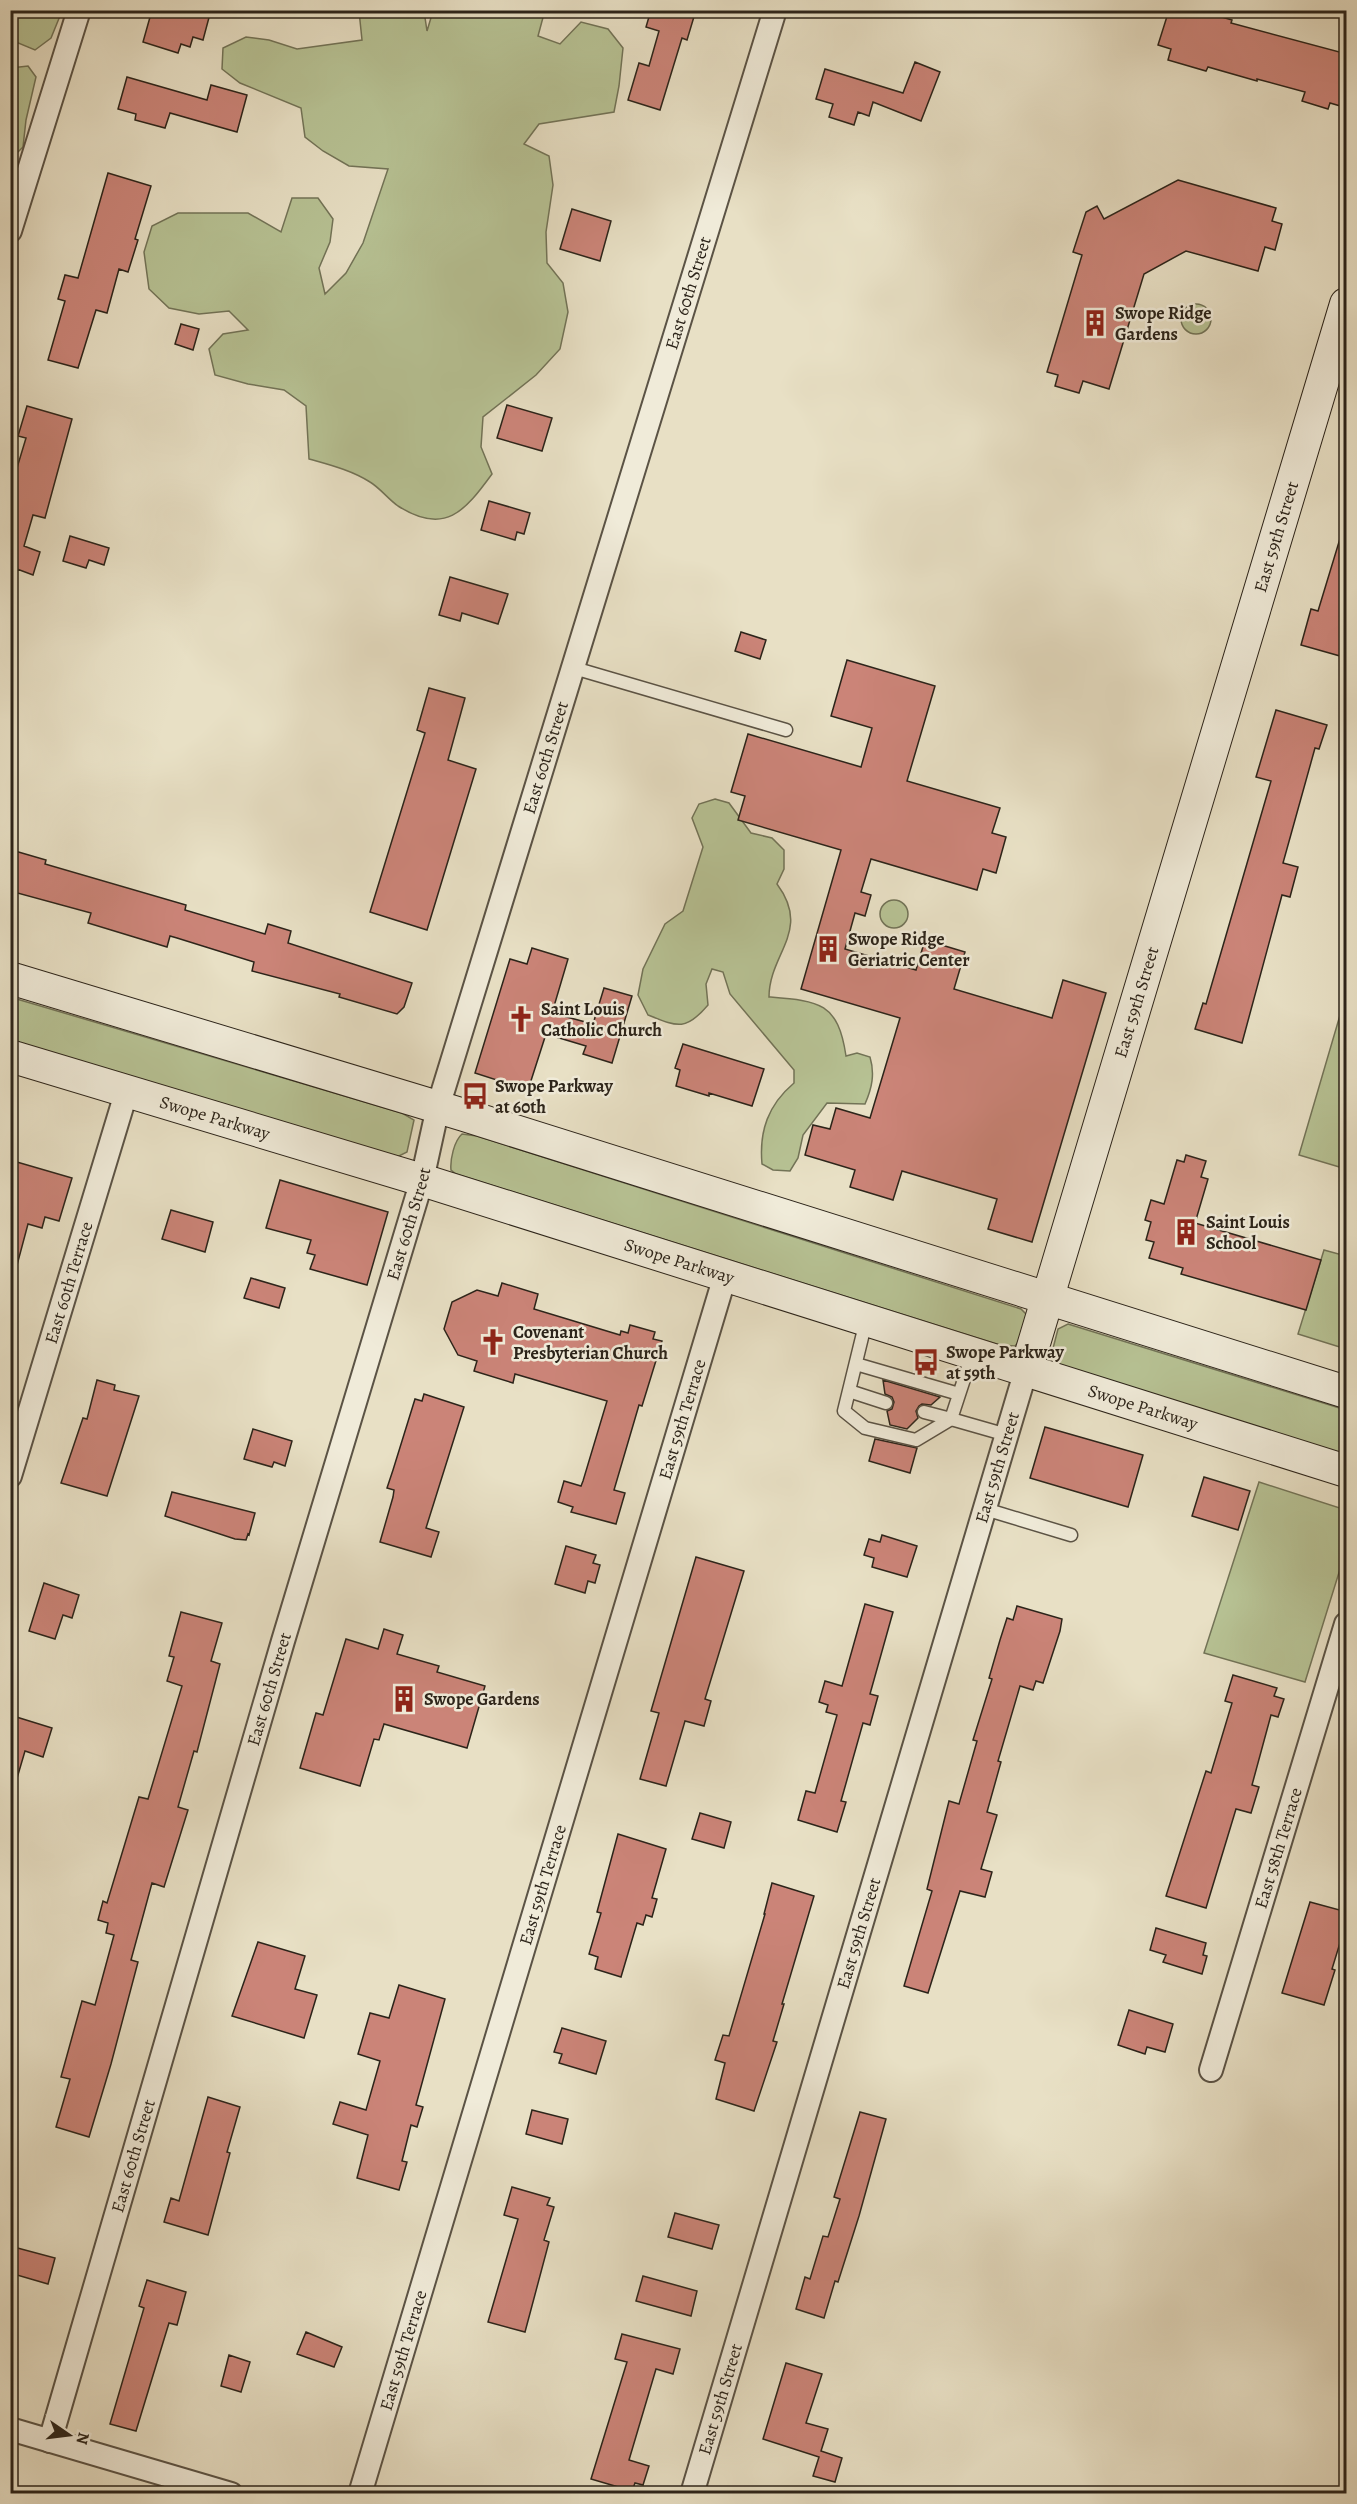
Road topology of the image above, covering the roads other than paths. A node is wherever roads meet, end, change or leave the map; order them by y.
1 (79, 10) edge
2 (775, 10) edge
3 (10, 231) edge
4 (1347, 304) edge
5 (574, 668) junction
6 (786, 730) dead end
7 (10, 978) edge
8 (10, 1056) edge
9 (127, 1090) junction
10 (438, 1107) junction
11 (422, 1180) junction
12 (725, 1276) junction
13 (1047, 1299) junction
14 (866, 1320) junction
15 (972, 1353) junction
16 (856, 1364) junction
17 (1026, 1371) junction
18 (849, 1392) junction
19 (1347, 1392) edge
20 (959, 1394) junction
21 (886, 1403) dead end
22 (924, 1412) dead end
23 (951, 1419) junction
24 (1007, 1435) junction
25 (1347, 1471) edge
26 (10, 1476) edge
27 (985, 1509) junction
28 (1071, 1535) dead end
29 (1347, 1624) edge
30 (1210, 2070) dead end
31 (10, 2429) edge
32 (50, 2441) junction
33 (231, 2493) edge
34 (360, 2493) edge
35 (692, 2493) edge

1 - 3 street
2 - 5 street, East 60th Street
4 - 13 main road, East 59th Street
5 - 6 lane
5 - 10 street, East 60th Street
7 - 10 main road
8 - 9 main road, Swope Parkway
9 - 11 main road, Swope Parkway
9 - 26 street, East 60th Terrace
10 - 11 street, East 60th Street
10 - 13 main road
11 - 12 main road, Swope Parkway
11 - 32 street, East 60th Street
12 - 14 main road, Swope Parkway
12 - 34 street, East 59th Terrace
13 - 17 main road, East 59th Street
13 - 19 main road
14 - 15 main road, Swope Parkway
14 - 16 lane
15 - 17 main road, Swope Parkway
15 - 20 lane
16 - 18 lane
16 - 20 lane
17 - 24 street, East 59th Street
17 - 25 main road, Swope Parkway
18 - 21 lane
18 - 23 lane
20 - 23 lane
22 - 23 lane
23 - 24 lane
24 - 27 street, East 59th Street
27 - 28 lane
27 - 35 street, East 59th Street
29 - 30 street, East 58th Terrace
31 - 32 street
32 - 33 street

